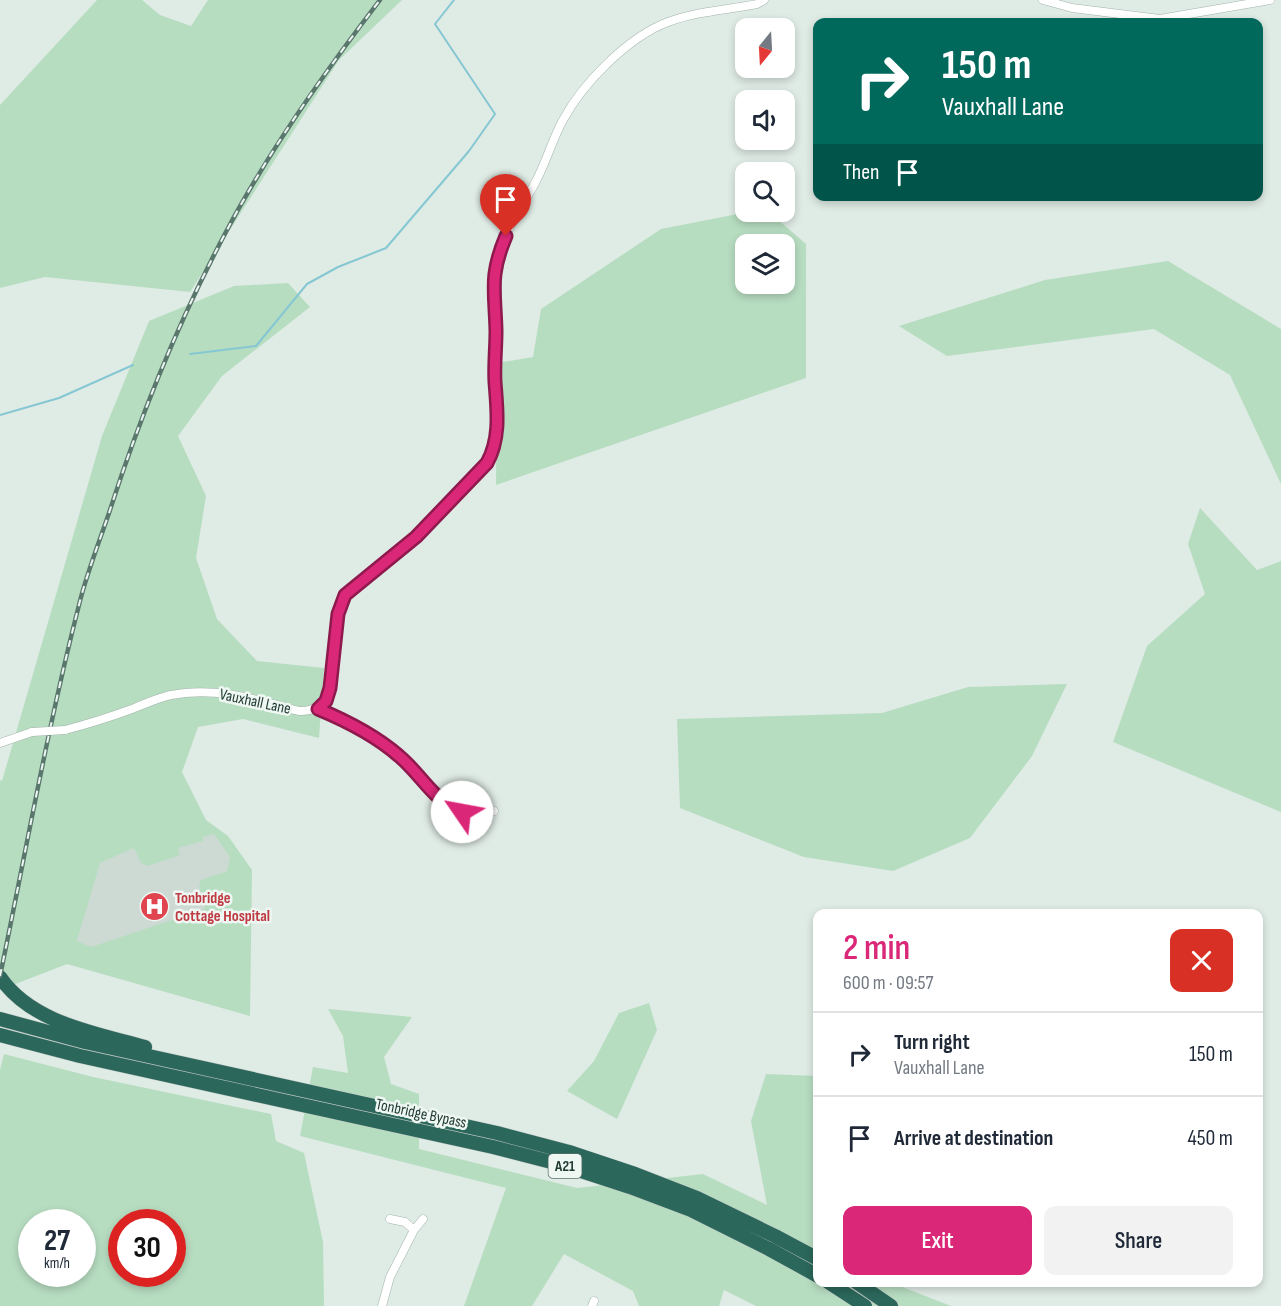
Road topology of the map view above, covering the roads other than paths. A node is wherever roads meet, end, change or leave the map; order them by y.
1 (764, 0) edge
2 (1043, 0) edge
3 (1270, 0) edge
4 (1152, 18) edge
5 (1166, 18) edge
6 (318, 709) junction
7 (0, 743) edge
8 (494, 812) dead end
9 (0, 977) edge
10 (0, 1019) edge
11 (0, 1035) edge
12 (279, 1085) junction
13 (390, 1219) dead end
14 (423, 1219) dead end
15 (414, 1230) junction
16 (813, 1256) edge
17 (813, 1273) edge
18 (836, 1287) edge
19 (863, 1287) edge
20 (382, 1306) edge
21 (865, 1306) edge
22 (891, 1306) edge

1 - 6 street
2 - 4 street
3 - 5 street
6 - 7 street, Vauxhall Lane, bridge
6 - 8 street
9 - 12 highway
10 - 12 highway, Tonbridge Bypass / A21
11 - 17 highway, Tonbridge Bypass / A21
12 - 16 highway, Tonbridge Bypass / A21
13 - 15 street
14 - 15 street
15 - 20 street
18 - 21 highway
19 - 22 highway

